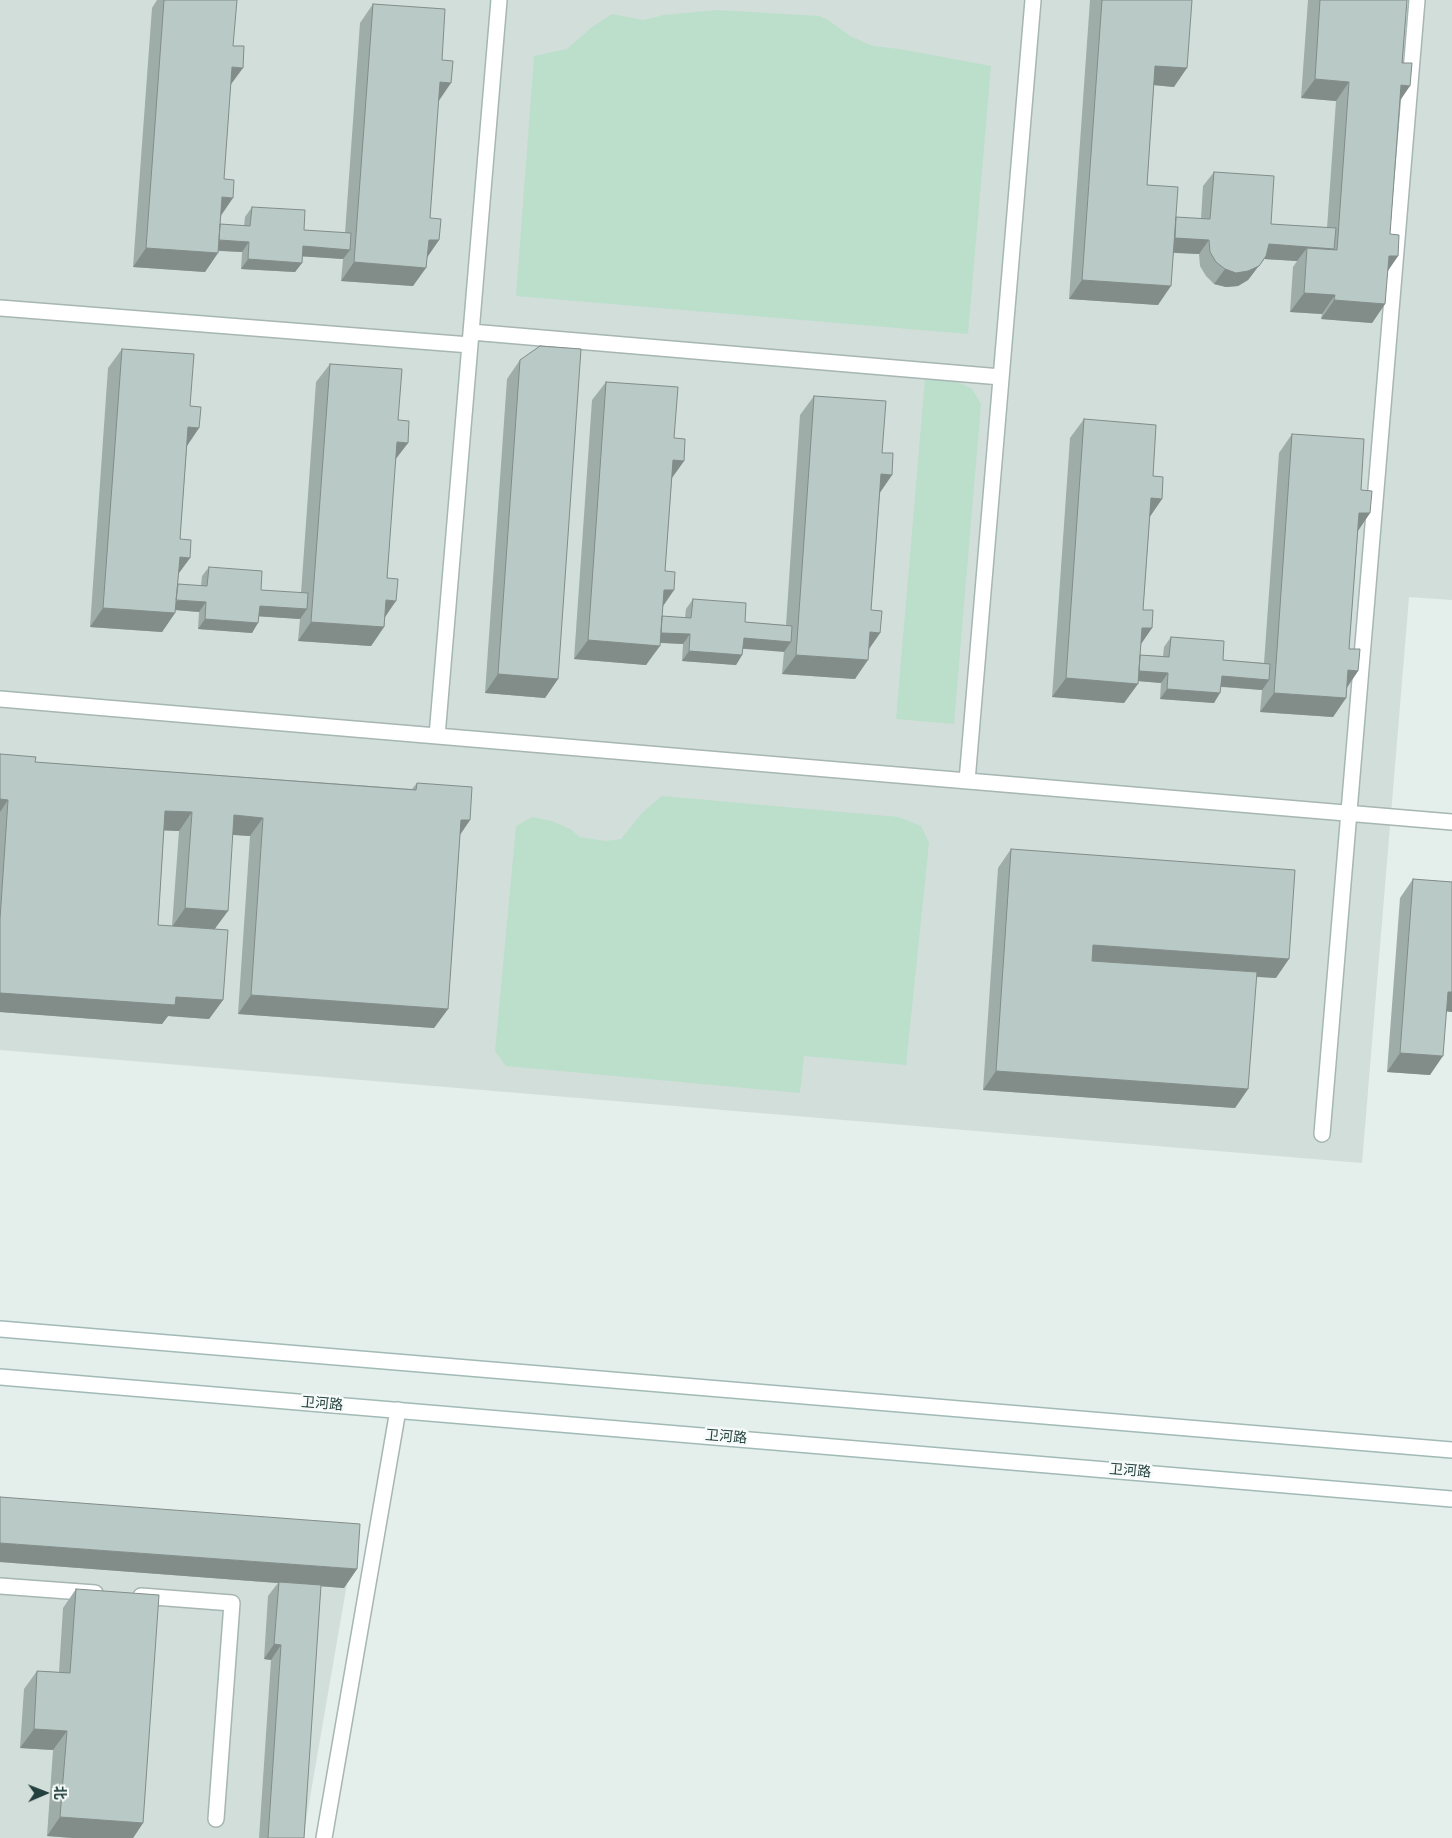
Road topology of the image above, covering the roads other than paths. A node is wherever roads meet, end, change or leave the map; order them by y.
1 (499, 0) edge
2 (1033, 0) edge
3 (1417, 0) edge
4 (0, 308) edge
5 (470, 338) junction
6 (1001, 377) junction
7 (0, 699) edge
8 (437, 736) junction
9 (967, 781) junction
10 (1348, 814) junction
11 (1452, 822) edge
12 (1322, 1134) dead end
13 (0, 1329) edge
14 (0, 1377) edge
15 (398, 1410) junction
16 (1452, 1450) edge
17 (1452, 1499) edge
18 (0, 1586) edge
19 (106, 1594) edge
20 (126, 1595) edge
21 (216, 1819) dead end
22 (324, 1838) edge

1 - 5 street
2 - 6 street
3 - 10 street
4 - 5 street
5 - 6 street
5 - 8 street
6 - 9 street
7 - 8 street
8 - 9 street
9 - 10 street
10 - 11 street
10 - 12 street
13 - 16 street
14 - 15 street, 卫河路
15 - 17 street, 卫河路
15 - 22 street
18 - 19 street
20 - 21 street

